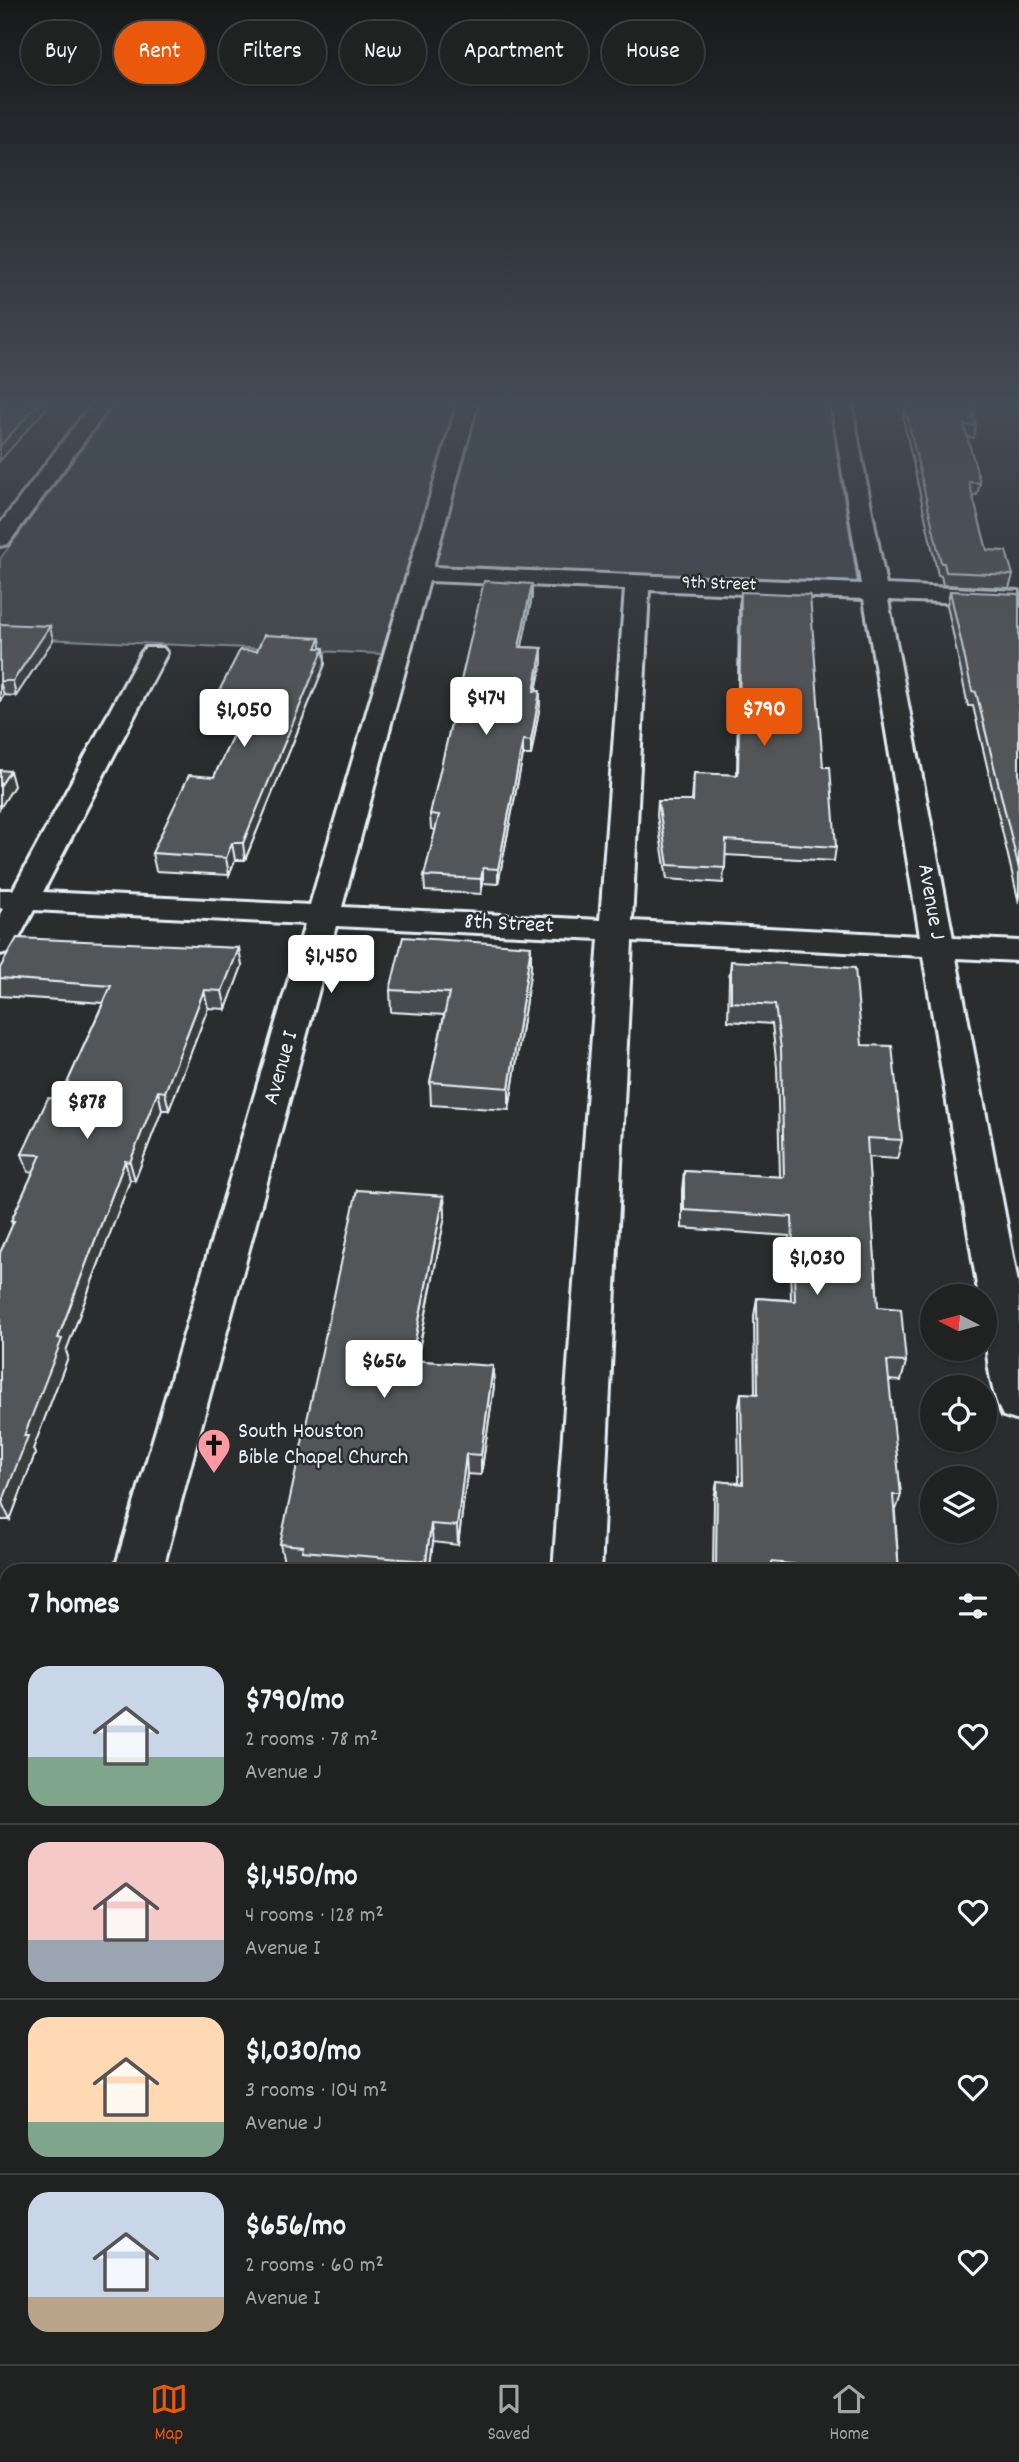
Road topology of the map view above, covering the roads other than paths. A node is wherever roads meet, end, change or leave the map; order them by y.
1 (20, 512) edge
2 (437, 512) edge
3 (860, 512) edge
4 (0, 539) edge
5 (420, 573) junction
6 (637, 582) junction
7 (874, 591) junction
8 (1019, 598) edge
9 (154, 653) dead end
10 (12, 900) edge
11 (325, 916) junction
12 (616, 931) junction
13 (0, 944) edge
14 (938, 947) junction
15 (1019, 951) edge
16 (1019, 1403) edge
17 (140, 1564) edge
18 (577, 1564) edge

1 - 4 street
2 - 5 street, Avenue I
3 - 7 street, Avenue J
5 - 6 street, 9th Street
5 - 11 street, Avenue I
6 - 7 street, 9th Street
6 - 12 street
7 - 8 street, 9th Street
7 - 14 street, Avenue J
9 - 10 street
10 - 11 street, 8th Street
10 - 13 street
11 - 12 street, 8th Street
11 - 17 street, Avenue I
12 - 14 street, 8th Street
12 - 18 street
14 - 15 street, 8th Street
14 - 16 street, Avenue J

